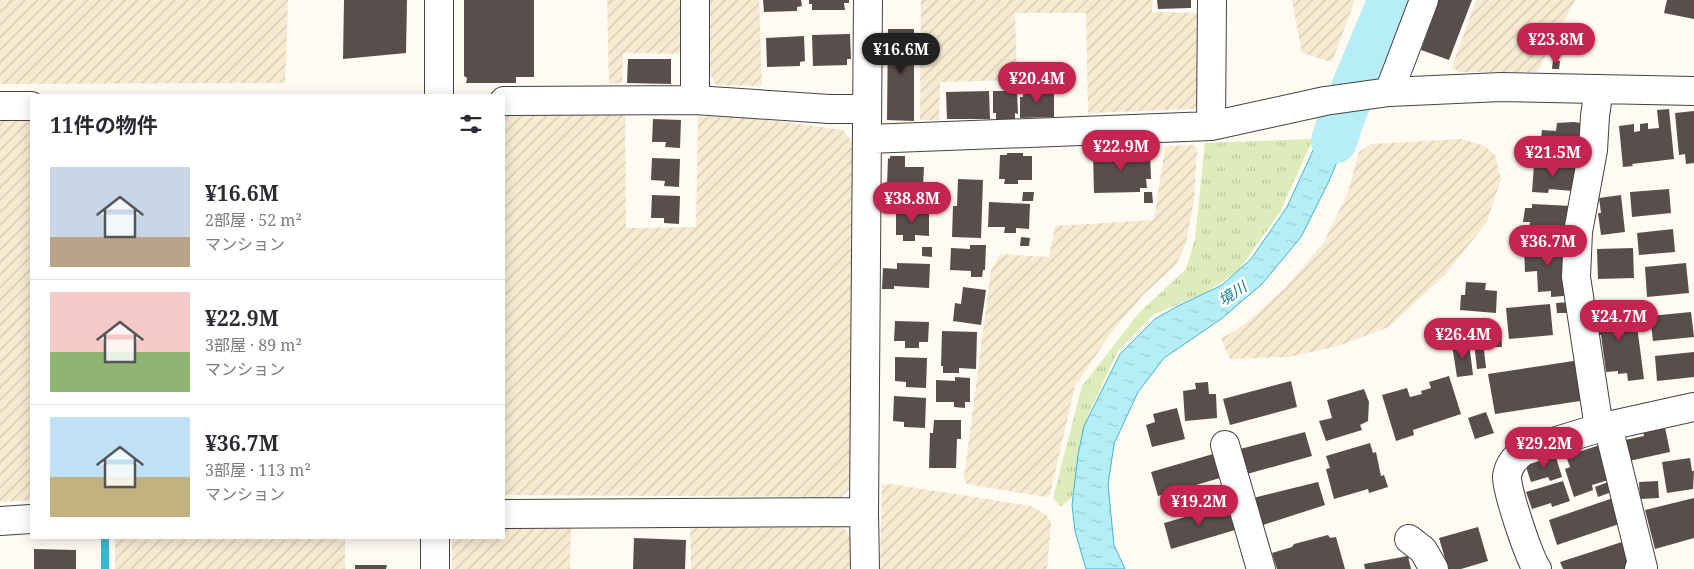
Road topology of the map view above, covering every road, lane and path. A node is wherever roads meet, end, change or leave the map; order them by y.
1 (439, 0) edge
2 (695, 0) edge
3 (868, 0) edge
4 (1212, 0) edge
5 (1424, 0) edge
6 (1599, 89) junction
7 (1694, 91) edge
8 (1382, 93) junction
9 (439, 94) edge
10 (695, 100) junction
11 (505, 101) edge
12 (0, 106) edge
13 (30, 106) edge
14 (867, 109) junction
15 (1210, 126) junction
16 (868, 139) junction
17 (1694, 407) edge
18 (1604, 427) junction
19 (1225, 445) dead end
20 (864, 512) junction
21 (505, 514) edge
22 (30, 519) edge
23 (0, 521) edge
24 (435, 539) edge
25 (1409, 539) dead end
26 (1533, 568) edge
27 (435, 569) edge
28 (865, 569) edge
29 (1261, 569) edge
30 (1434, 569) edge
31 (1641, 569) edge

1 - 9 street
2 - 10 street
3 - 14 street
4 - 15 street
5 - 8 street
6 - 7 street
6 - 8 street
6 - 18 street
8 - 15 street
10 - 11 street
10 - 14 street
12 - 13 street
14 - 16 street
15 - 16 street
16 - 20 street
17 - 18 street
18 - 26 street
18 - 31 street
19 - 29 street
20 - 21 street
20 - 28 street
22 - 23 street
24 - 27 street
25 - 30 street

